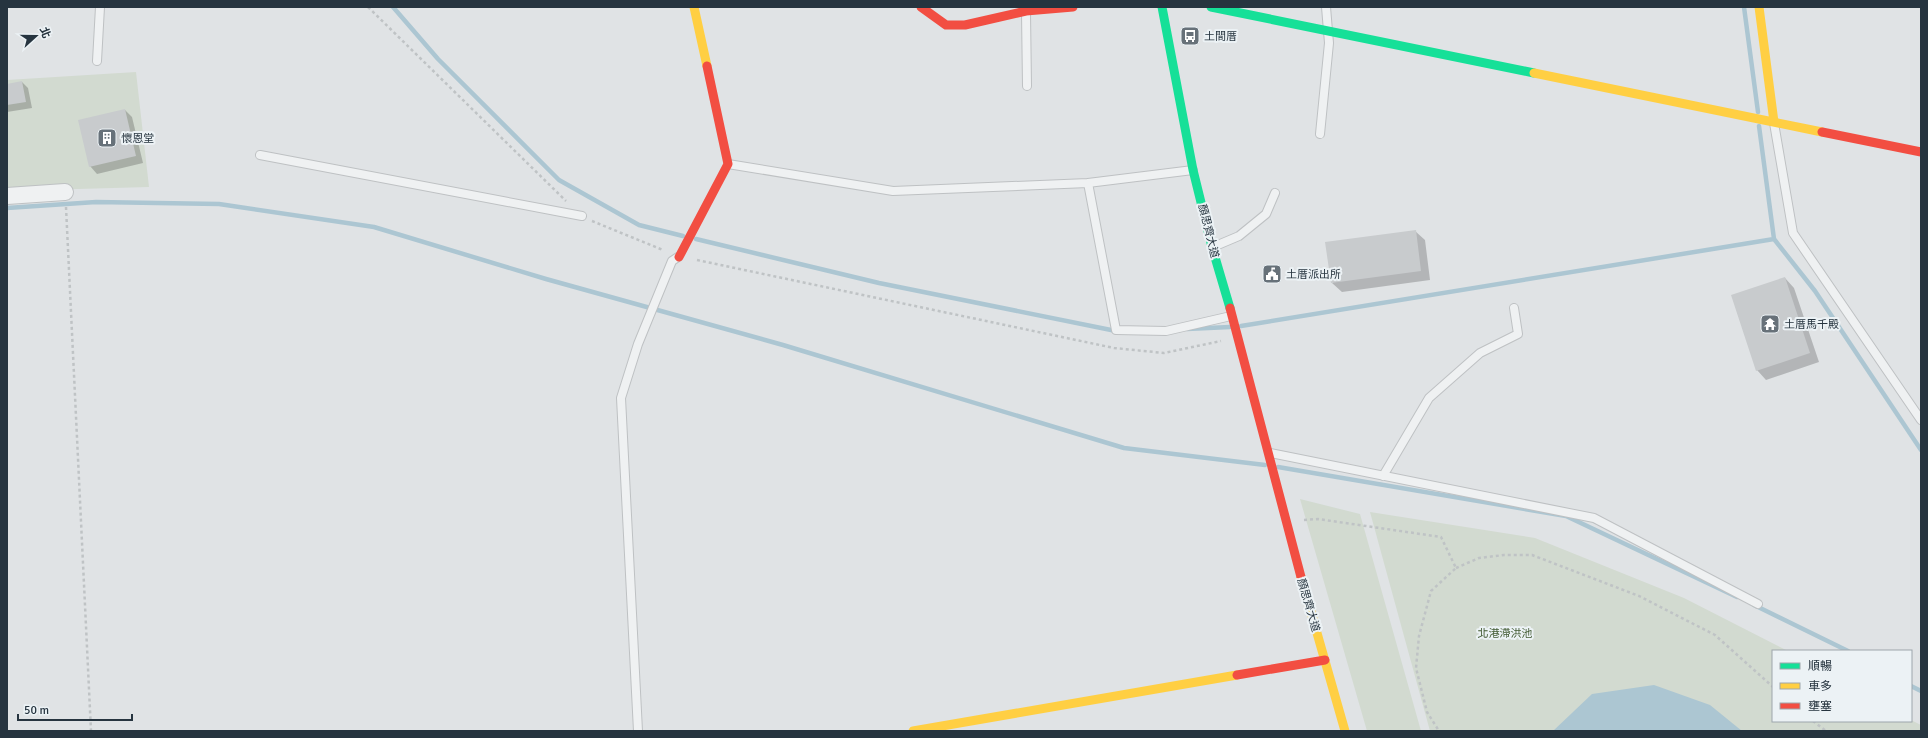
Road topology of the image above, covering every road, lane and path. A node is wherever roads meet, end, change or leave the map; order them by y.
1 (100, 7) edge
2 (368, 7) edge
3 (694, 7) edge
4 (921, 7) edge
5 (1073, 7) edge
6 (1162, 7) edge
7 (1211, 7) edge
8 (1326, 7) edge
9 (1759, 7) edge
10 (1026, 11) junction
11 (1327, 30) junction
12 (97, 61) dead end
13 (1027, 86) dead end
14 (1774, 122) junction
15 (1320, 134) dead end
16 (1921, 152) edge
17 (260, 156) dead end
18 (728, 164) junction
19 (1193, 170) junction
20 (1088, 183) junction
21 (65, 192) joint
22 (1275, 193) dead end
23 (7, 196) edge
24 (582, 216) junction
25 (1212, 247) junction
26 (679, 257) junction
27 (1514, 308) dead end
28 (1232, 316) junction
29 (1239, 337) junction
30 (1921, 420) edge
31 (1269, 452) junction
32 (1383, 476) junction
33 (1285, 520) junction
34 (1456, 568) junction
35 (1758, 604) dead end
36 (1325, 660) junction
37 (1772, 686) edge
38 (1814, 722) edge
39 (949, 729) edge
40 (91, 731) edge
41 (638, 731) edge
42 (913, 731) edge
43 (1345, 731) edge
44 (1439, 731) edge
45 (1826, 731) edge

1 - 12 lane
2 - 24 path
3 - 18 street
4 - 10 street
5 - 10 street
6 - 19 street, 顏思齊大道
7 - 11 street
8 - 11 lane
9 - 14 street
10 - 13 lane
11 - 14 street
11 - 15 lane
14 - 16 street
14 - 30 lane
17 - 24 lane
18 - 20 lane
18 - 26 street
19 - 20 lane
19 - 25 street, 顏思齊大道
20 - 28 lane
21 - 23 street
21 - 40 path
22 - 25 lane
24 - 26 path
25 - 28 street, 顏思齊大道
26 - 29 path
26 - 41 lane
27 - 32 lane
28 - 29 street, 顏思齊大道
29 - 31 street, 顏思齊大道
31 - 32 lane
31 - 33 street, 顏思齊大道
32 - 35 lane
33 - 34 path
33 - 36 street, 顏思齊大道
34 - 37 path
34 - 44 path
36 - 39 street
36 - 43 street, 顏思齊大道
38 - 45 path
39 - 42 street

